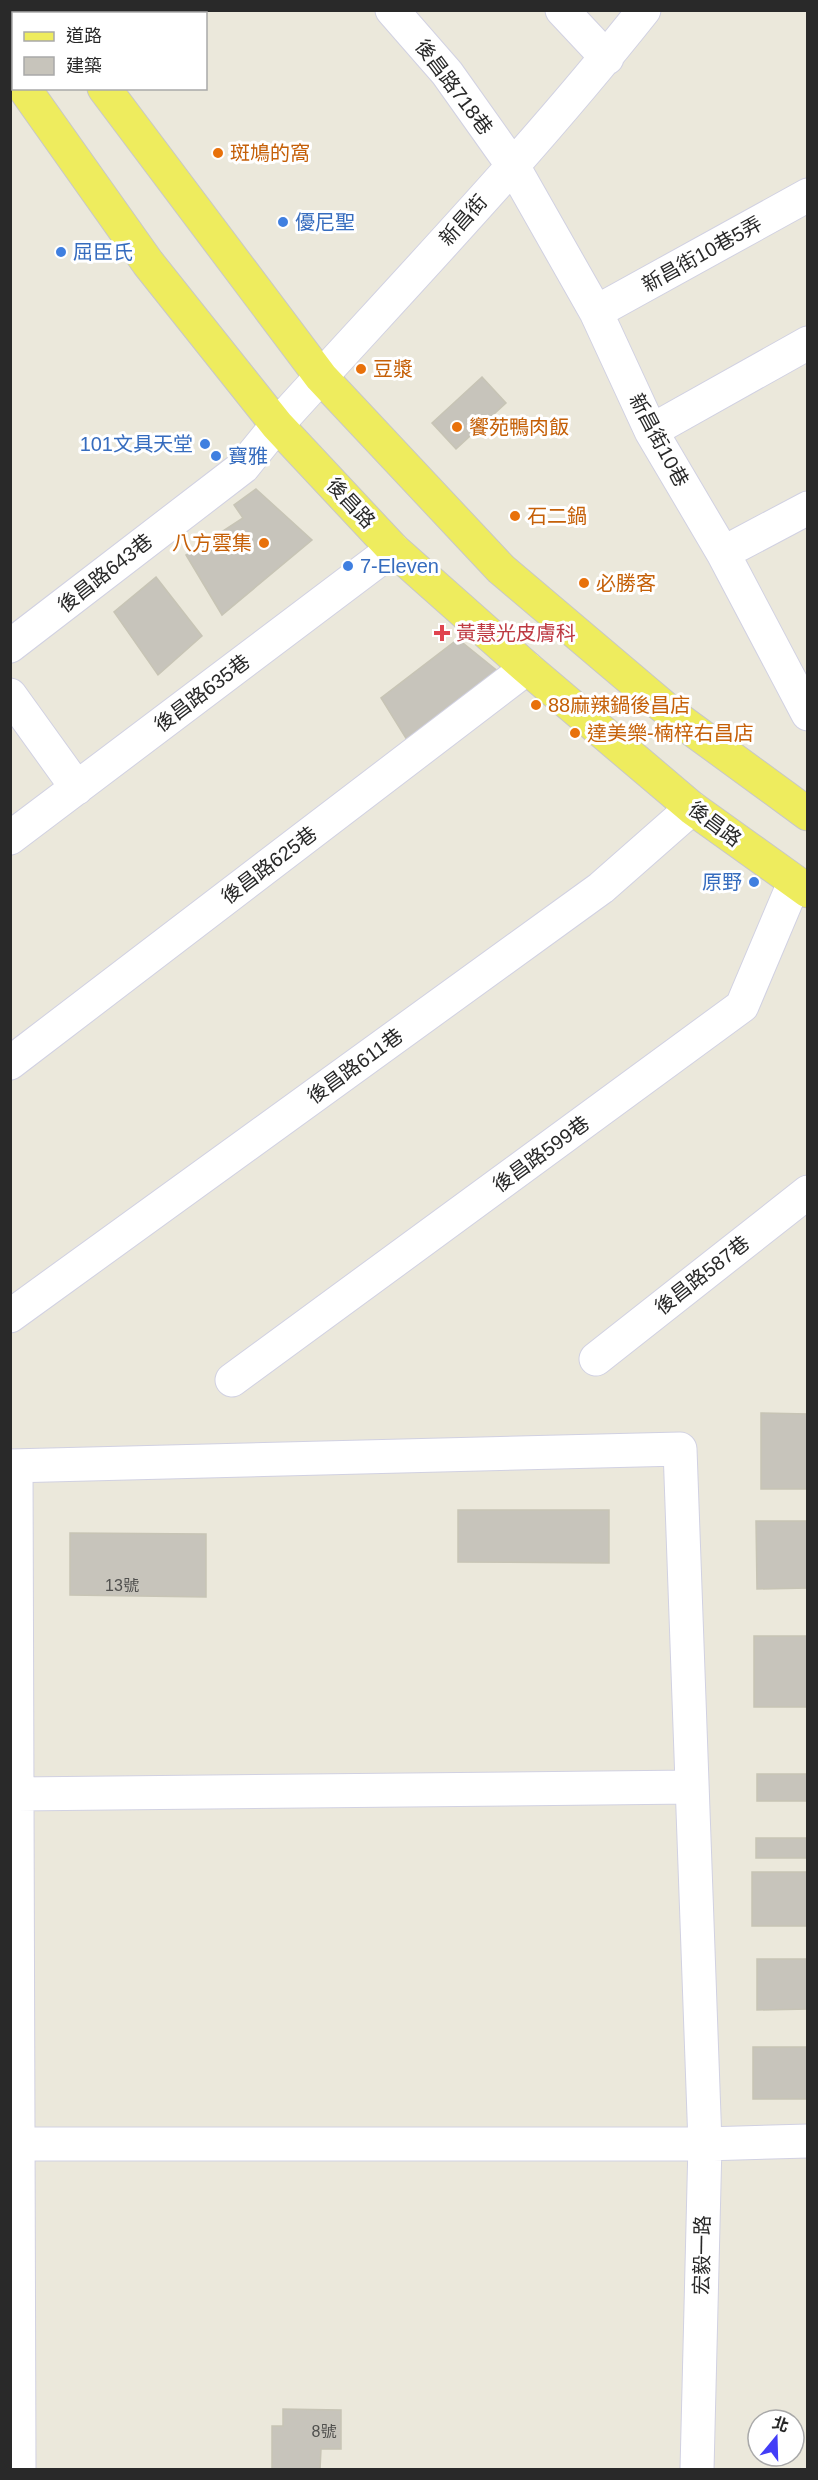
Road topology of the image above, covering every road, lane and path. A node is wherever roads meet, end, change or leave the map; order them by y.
1 (392, 10) edge
2 (562, 10) edge
3 (644, 10) edge
4 (607, 58) junction
5 (10, 67) edge
6 (12, 74) edge
7 (25, 90) edge
8 (106, 90) edge
9 (513, 166) junction
10 (807, 195) edge
11 (596, 312) junction
12 (807, 343) edge
13 (321, 377) junction
14 (277, 425) junction
15 (651, 430) junction
16 (807, 508) edge
17 (393, 549) junction
18 (723, 553) junction
19 (10, 646) edge
20 (527, 668) junction
21 (10, 695) edge
22 (807, 714) edge
23 (77, 788) junction
24 (692, 808) junction
25 (807, 814) edge
26 (10, 838) edge
27 (801, 887) edge
28 (10, 1063) edge
29 (807, 1192) edge
30 (10, 1316) edge
31 (596, 1359) dead end
32 (232, 1380) dead end
33 (13, 1466) edge
34 (692, 1787) junction
35 (17, 1794) junction
36 (807, 2141) edge
37 (15, 2144) edge
38 (705, 2144) junction
39 (19, 2469) edge
40 (697, 2469) edge

1 - 9 street, 後昌路718巷
2 - 4 street
3 - 4 street, 新昌街
4 - 9 street, 新昌街
5 - 6 main road
7 - 14 main road, 後昌路
8 - 13 main road
9 - 11 street, 新昌街10巷
9 - 13 street, 新昌街
10 - 11 street, 新昌街10巷5弄
11 - 15 street, 新昌街10巷
12 - 15 street
13 - 14 street, 新昌街
13 - 25 main road
14 - 17 main road, 後昌路
14 - 19 street, 後昌路643巷
15 - 18 street, 新昌街10巷
16 - 18 street
17 - 20 main road, 後昌路
17 - 23 street, 後昌路635巷
18 - 22 street, 新昌街10巷
20 - 24 main road, 後昌路
20 - 28 street, 後昌路625巷
21 - 23 street
23 - 26 street, 後昌路635巷
24 - 27 main road, 後昌路
24 - 30 street, 後昌路611巷
27 - 32 street, 後昌路599巷
29 - 31 street, 後昌路587巷
33 - 34 street, 宏毅一路
33 - 35 street
34 - 35 street
34 - 38 street, 宏毅一路
35 - 37 street
36 - 38 street
37 - 38 street
37 - 39 street
38 - 40 street, 宏毅一路

